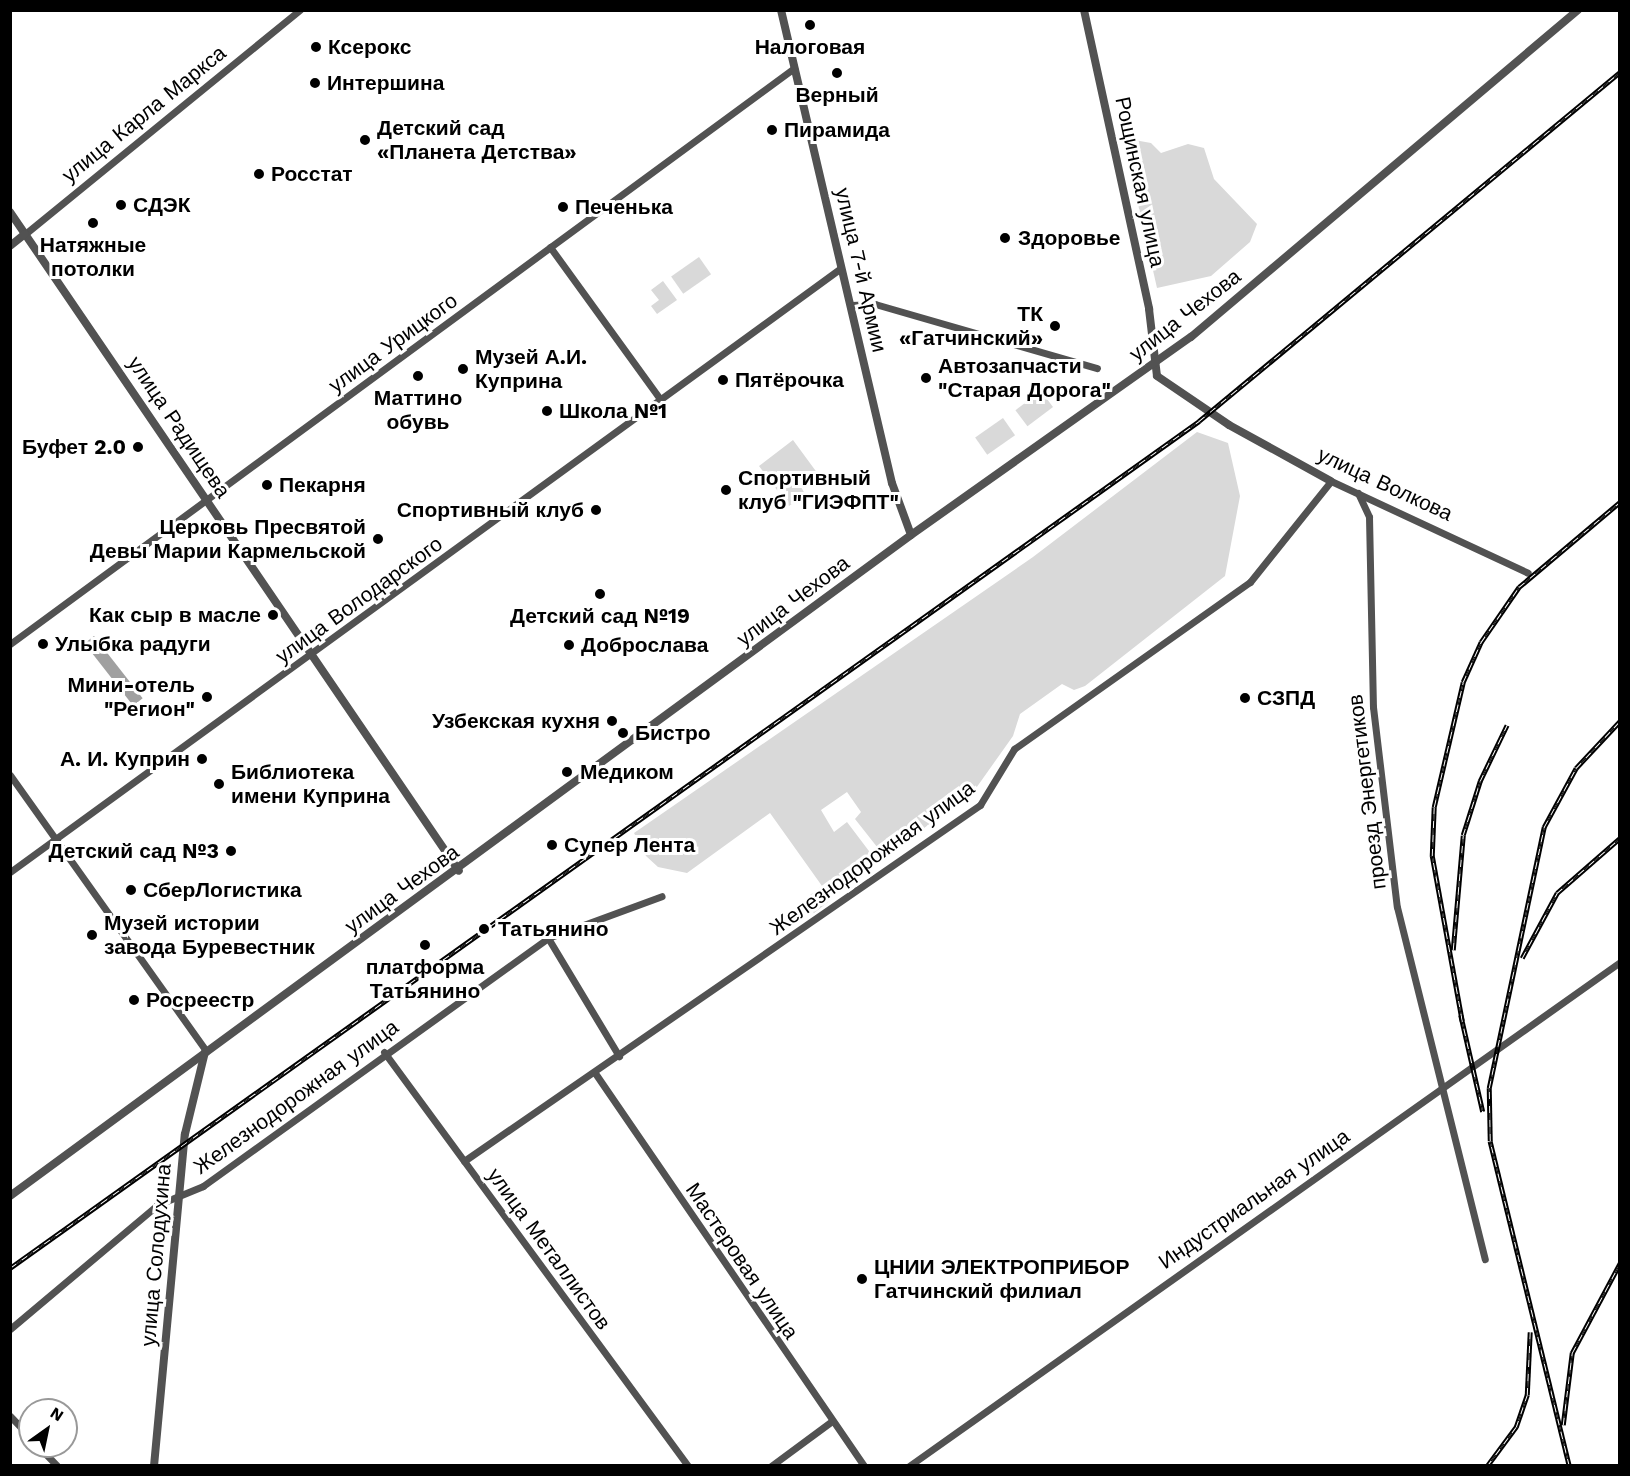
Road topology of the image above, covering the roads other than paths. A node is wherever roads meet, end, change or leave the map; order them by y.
1 (300, 10) edge
2 (781, 10) edge
3 (1084, 10) edge
4 (1578, 10) edge
5 (794, 68) junction
6 (10, 212) edge
7 (25, 234) junction
8 (10, 246) edge
9 (550, 247) junction
10 (841, 268) junction
11 (850, 305) junction
12 (1156, 362) junction
13 (1097, 368) dead end
14 (660, 399) junction
15 (1229, 425) joint
16 (1331, 480) junction
17 (1358, 493) junction
18 (206, 500) junction
19 (911, 535) junction
20 (1528, 573) dead end
21 (10, 633) edge
22 (13, 642) edge
23 (312, 654) junction
24 (10, 775) edge
25 (55, 838) junction
26 (459, 870) junction
27 (10, 872) edge
28 (662, 896) dead end
29 (548, 938) junction
30 (1620, 962) edge
31 (206, 1051) junction
32 (384, 1053) junction
33 (620, 1056) junction
34 (180, 1069) junction
35 (595, 1073) junction
36 (194, 1084) junction
37 (1445, 1084) junction
38 (464, 1161) junction
39 (10, 1196) edge
40 (181, 1196) junction
41 (1485, 1259) dead end
42 (10, 1329) edge
43 (832, 1421) junction
44 (154, 1466) edge
45 (688, 1466) edge
46 (771, 1466) edge
47 (864, 1466) edge
48 (909, 1466) edge

1 - 7 street, улица Карла Маркса
2 - 5 street, улица 7-й Армии
3 - 12 street, Рощинская улица
4 - 12 street, улица Чехова
5 - 9 street, улица Урицкого
5 - 10 street, улица 7-й Армии
6 - 7 street, улица Радищева
7 - 8 street, улица Карла Маркса
7 - 18 street, улица Радищева
9 - 14 street
9 - 18 street, улица Урицкого
10 - 11 street, улица 7-й Армии
10 - 14 street, улица Володарского
11 - 13 street
11 - 19 street, улица 7-й Армии
12 - 15 street, Рощинская улица
12 - 19 street, улица Чехова
14 - 23 street, улица Володарского
15 - 16 street, улица Волкова
16 - 17 street, улица Волкова
16 - 33 street, Железнодорожная улица
17 - 20 street, улица Волкова
17 - 37 street, проезд Энергетиков
18 - 22 street, улица Урицкого
18 - 23 street, улица Радищева
19 - 26 street, улица Чехова
21 - 22 street
23 - 25 street, улица Володарского
23 - 26 street, улица Радищева
24 - 25 street
25 - 27 street, улица Володарского
25 - 31 street
26 - 31 street, улица Чехова
28 - 29 street, Железнодорожная улица
29 - 32 street, Железнодорожная улица
29 - 33 street
30 - 37 street, Индустриальная улица
31 - 34 street, улица Чехова
31 - 36 street, улица Солодухина
32 - 38 street, улица Металлистов
32 - 40 street, Железнодорожная улица
33 - 35 street, Железнодорожная улица
34 - 36 street
34 - 39 street, улица Чехова
35 - 38 street, Железнодорожная улица
35 - 43 street, Мастеровая улица
36 - 40 street, улица Солодухина
37 - 41 street, проезд Энергетиков
37 - 48 street, Индустриальная улица
38 - 45 street, улица Металлистов
40 - 42 street, Железнодорожная улица
40 - 44 street, улица Солодухина
43 - 46 street
43 - 47 street, Мастеровая улица

